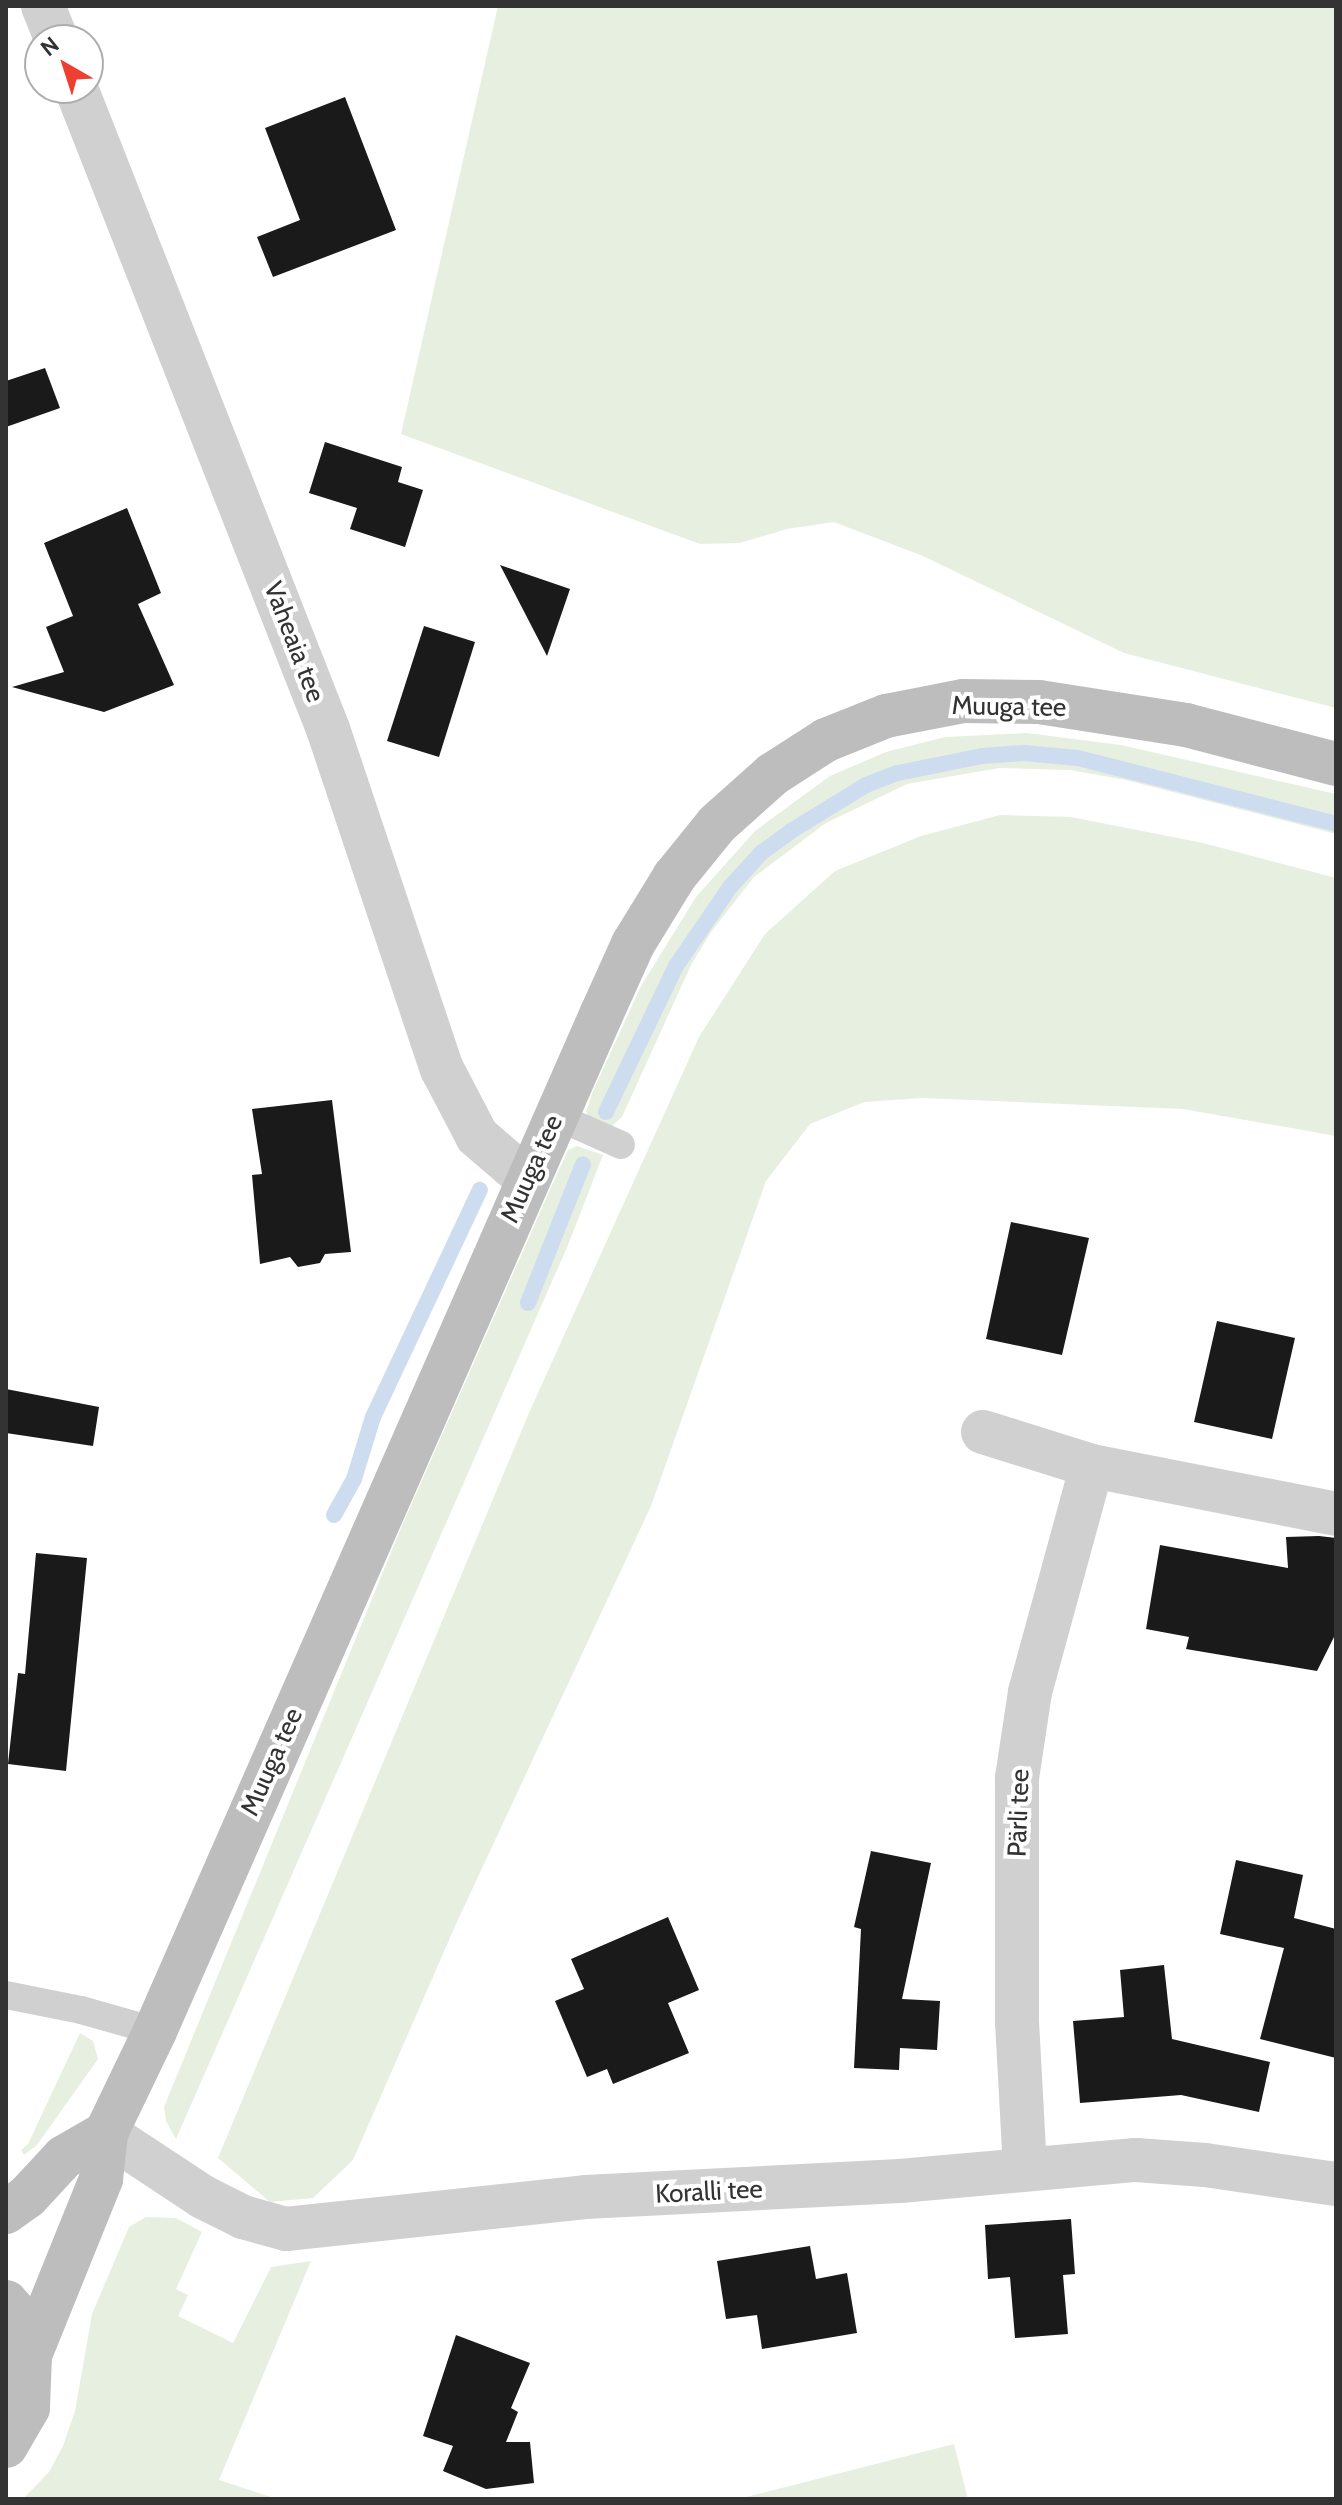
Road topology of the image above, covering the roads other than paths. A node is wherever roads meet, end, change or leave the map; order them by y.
1 (82, 104) edge
2 (1336, 764) edge
3 (556, 1116) junction
4 (621, 1145) dead end
5 (528, 1180) junction
6 (983, 1432) dead end
7 (1092, 1466) junction
8 (1336, 1514) edge
9 (6, 1995) edge
10 (155, 2031) junction
11 (106, 2133) junction
12 (1025, 2169) junction
13 (1336, 2184) edge
14 (6, 2212) edge
15 (6, 2302) edge
16 (30, 2355) junction
17 (6, 2446) edge

1 - 5 street, Vaheaia tee
2 - 3 street, Muuga tee
3 - 4 lane
3 - 5 street, Muuga tee
5 - 10 street, Muuga tee
6 - 7 street
7 - 8 street
7 - 12 street, Pärli tee
9 - 10 lane
10 - 11 street, Muuga tee
11 - 12 street, Koralli tee
11 - 14 street
11 - 16 street, Muuga tee
12 - 13 street, Koralli tee
15 - 16 street
16 - 17 street

